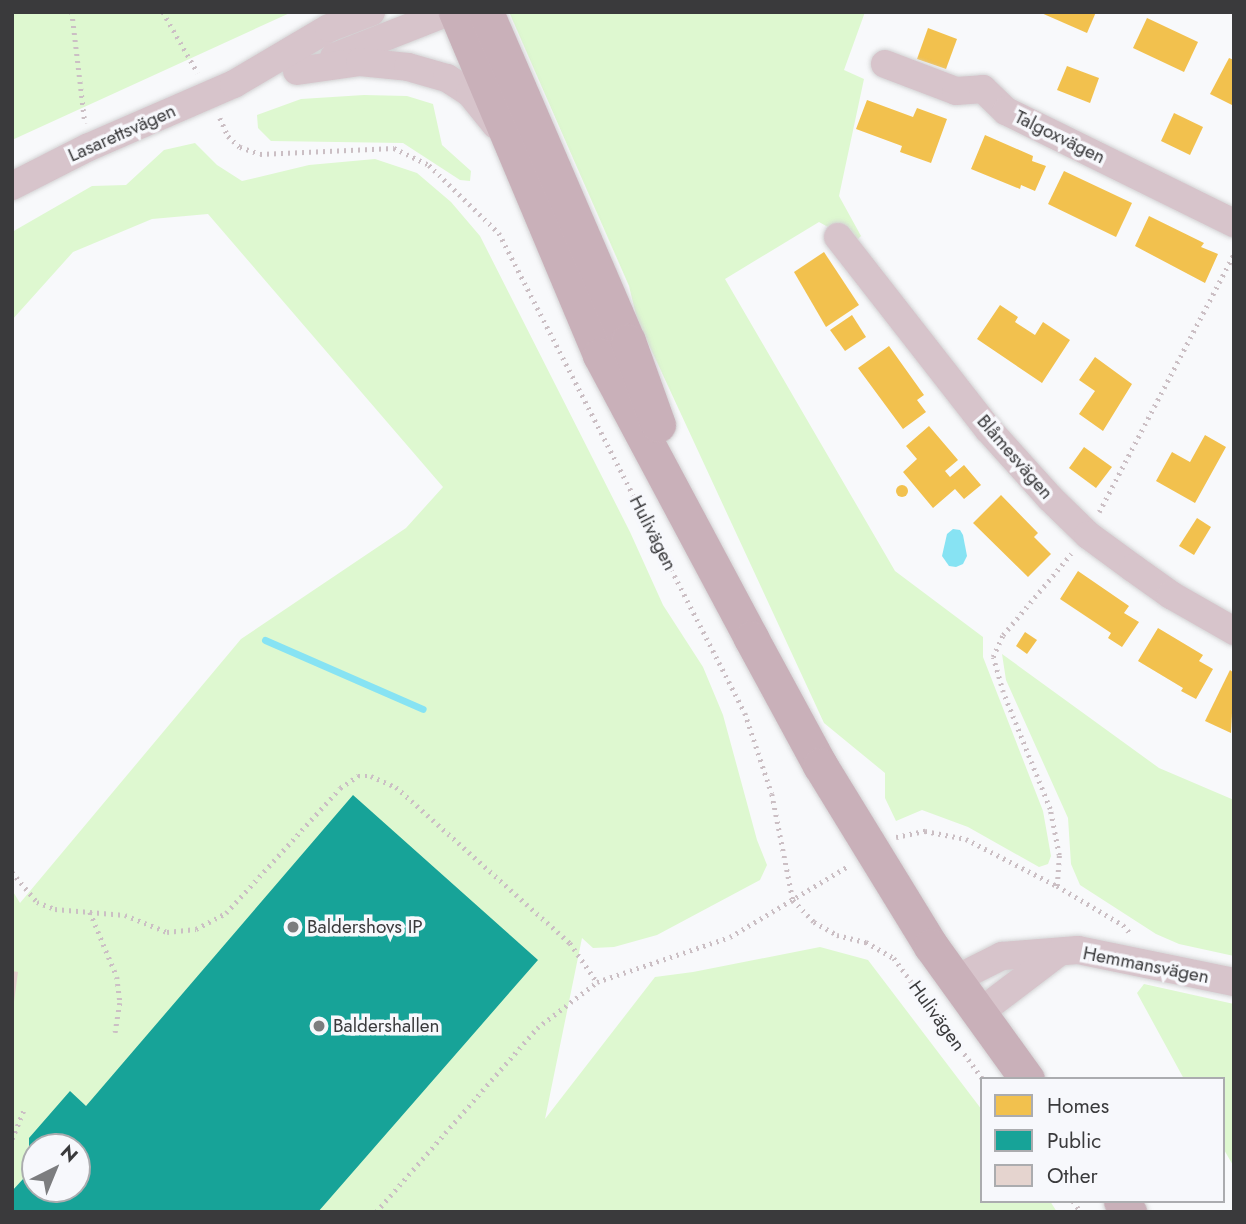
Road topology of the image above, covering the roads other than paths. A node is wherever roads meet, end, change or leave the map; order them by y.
1 (371, 12) edge
2 (447, 12) edge
3 (456, 12) edge
4 (486, 12) edge
5 (337, 20) edge
6 (885, 64) dead end
7 (297, 71) junction
8 (234, 84) junction
9 (508, 139) junction
10 (12, 186) edge
11 (1234, 223) edge
12 (838, 237) dead end
13 (694, 527) junction
14 (1234, 631) edge
15 (1058, 953) junction
16 (954, 980) junction
17 (1234, 982) edge
18 (979, 1013) junction
19 (1026, 1077) edge

1 - 5 street, Lasarettsvägen
2 - 7 street, Lasarettsvägen
3 - 9 main road, Hulivägen
4 - 13 main road, Hulivägen
5 - 8 street, Lasarettsvägen
6 - 11 street, Talgoxvägen
7 - 8 street, Lasarettsvägen
7 - 9 street
8 - 10 street, Lasarettsvägen
9 - 13 main road, Hulivägen
12 - 14 street, Blåmesvägen
13 - 16 main road, Hulivägen
15 - 16 street, Hemmansvägen
15 - 17 street, Hemmansvägen
15 - 18 street, Hemmansvägen
16 - 18 main road, Hulivägen
18 - 19 main road, Hulivägen

